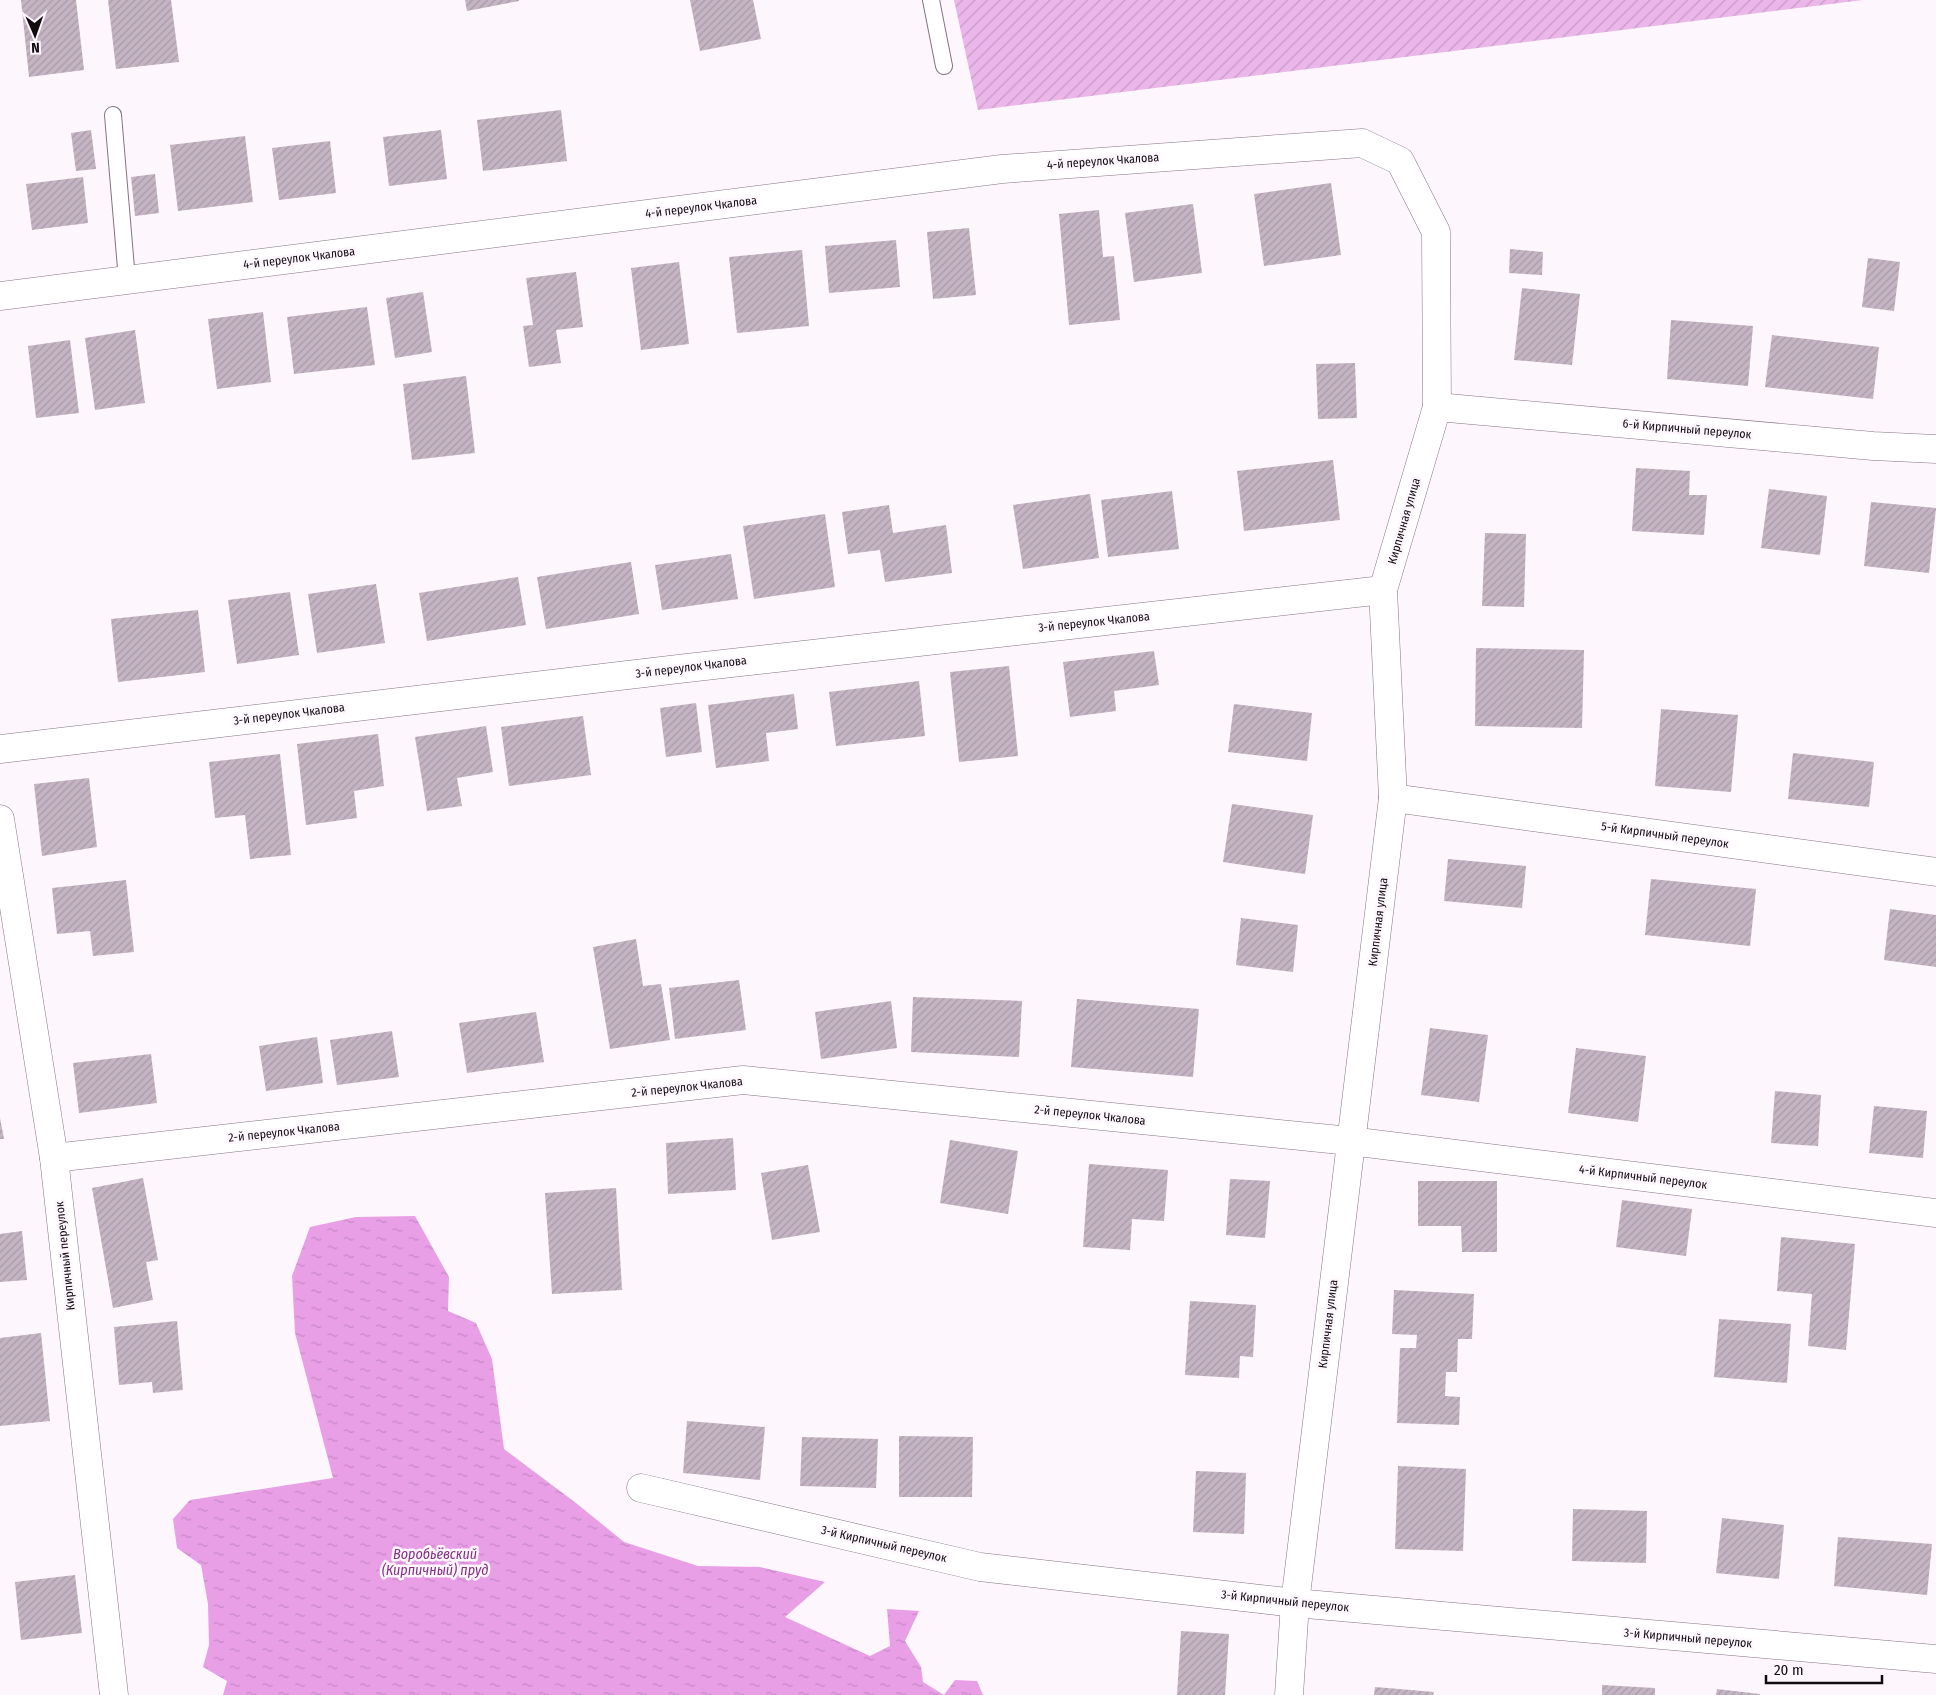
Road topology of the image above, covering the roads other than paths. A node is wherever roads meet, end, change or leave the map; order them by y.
1 (931, 0) edge
2 (944, 66) dead end
3 (113, 115) dead end
4 (1400, 161) joint
5 (127, 280) junction
6 (0, 296) edge
7 (1438, 407) junction
8 (1936, 449) edge
9 (1383, 590) junction
10 (0, 749) edge
11 (1393, 798) junction
12 (0, 820) edge
13 (1936, 872) edge
14 (1350, 1141) junction
15 (54, 1158) junction
16 (1936, 1213) edge
17 (642, 1488) dead end
18 (1295, 1603) junction
19 (1936, 1660) edge
20 (114, 1695) edge
21 (1289, 1695) edge

1 - 2 lane
3 - 5 lane
4 - 5 street, 4-й переулок Чкалова
4 - 7 street, Кирпичная улица
5 - 6 street, 4-й переулок Чкалова
7 - 8 street, 6-й Кирпичный переулок
7 - 9 street, Кирпичная улица
9 - 10 street, 3-й переулок Чкалова
9 - 11 street, Кирпичная улица
11 - 13 street, 5-й Кирпичный переулок
11 - 14 street, Кирпичная улица
12 - 15 street, Кирпичный переулок
14 - 15 street, 2-й переулок Чкалова
14 - 16 street, 4-й Кирпичный переулок
14 - 18 street, Кирпичная улица
15 - 20 street, Кирпичный переулок
17 - 18 street, 3-й Кирпичный переулок
18 - 19 street, 3-й Кирпичный переулок
18 - 21 street, Кирпичная улица

